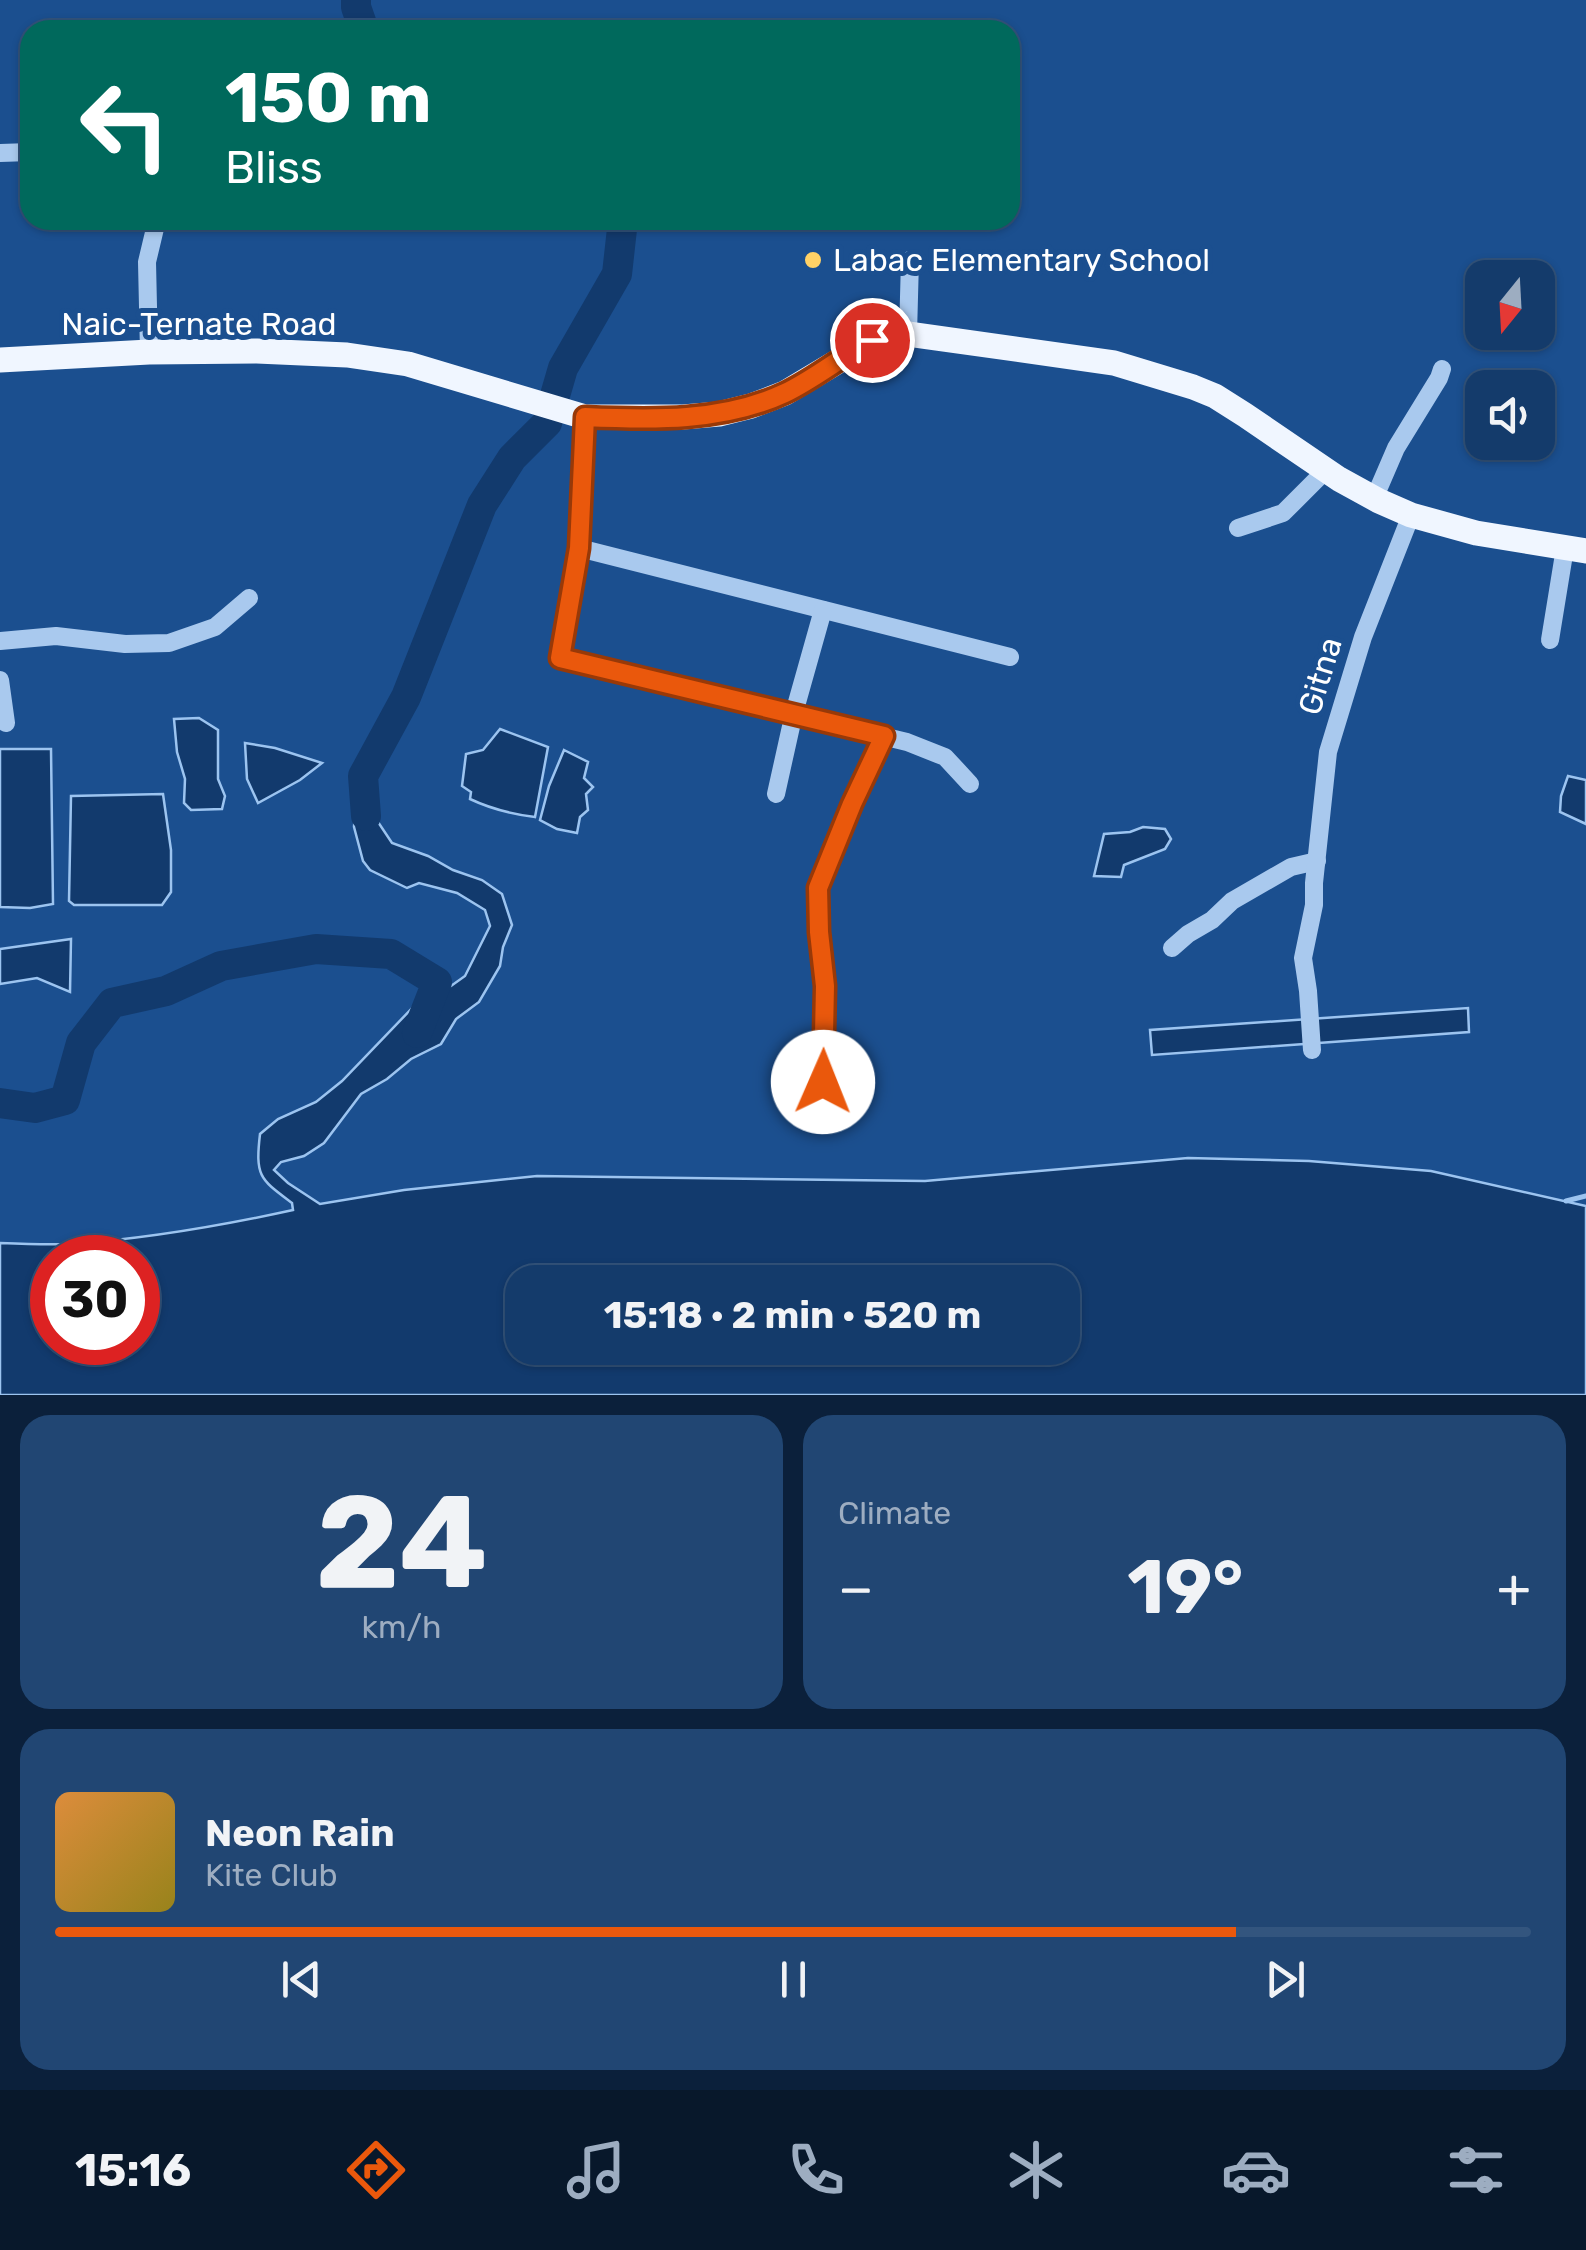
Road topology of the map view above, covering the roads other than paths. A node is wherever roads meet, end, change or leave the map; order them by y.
1 (154, 230) edge
2 (910, 260) dead end
3 (908, 334) junction
4 (149, 352) junction
5 (0, 360) edge
6 (1442, 369) dead end
7 (585, 417) junction
8 (1326, 470) junction
9 (1374, 499) junction
10 (1410, 515) junction
11 (1238, 528) dead end
12 (579, 548) junction
13 (1575, 550) edge
14 (249, 598) dead end
15 (823, 610) junction
16 (1550, 640) dead end
17 (0, 641) edge
18 (1010, 657) dead end
19 (0, 680) edge
20 (794, 714) junction
21 (6, 723) dead end
22 (884, 736) junction
23 (970, 784) dead end
24 (776, 794) dead end
25 (1317, 862) junction
26 (1172, 948) dead end
27 (1312, 1050) dead end
28 (823, 1082) dead end

1 - 4 street
2 - 3 street
3 - 7 main road, Naic-Ternate Road
3 - 8 main road, Naic-Ternate Road
4 - 5 main road, Naic-Ternate Road
4 - 7 main road, Naic-Ternate Road
6 - 9 street
7 - 12 street
8 - 9 main road, Naic-Ternate Road
8 - 11 street
9 - 10 main road, Naic-Ternate Road
10 - 13 main road, Naic-Ternate Road
10 - 25 street, Gitna
12 - 15 street
12 - 20 street
13 - 16 street
14 - 17 street
15 - 18 street
15 - 20 street
19 - 21 street
20 - 22 street
20 - 24 street
22 - 23 street
22 - 28 street
25 - 26 street
25 - 27 street, Gitna

